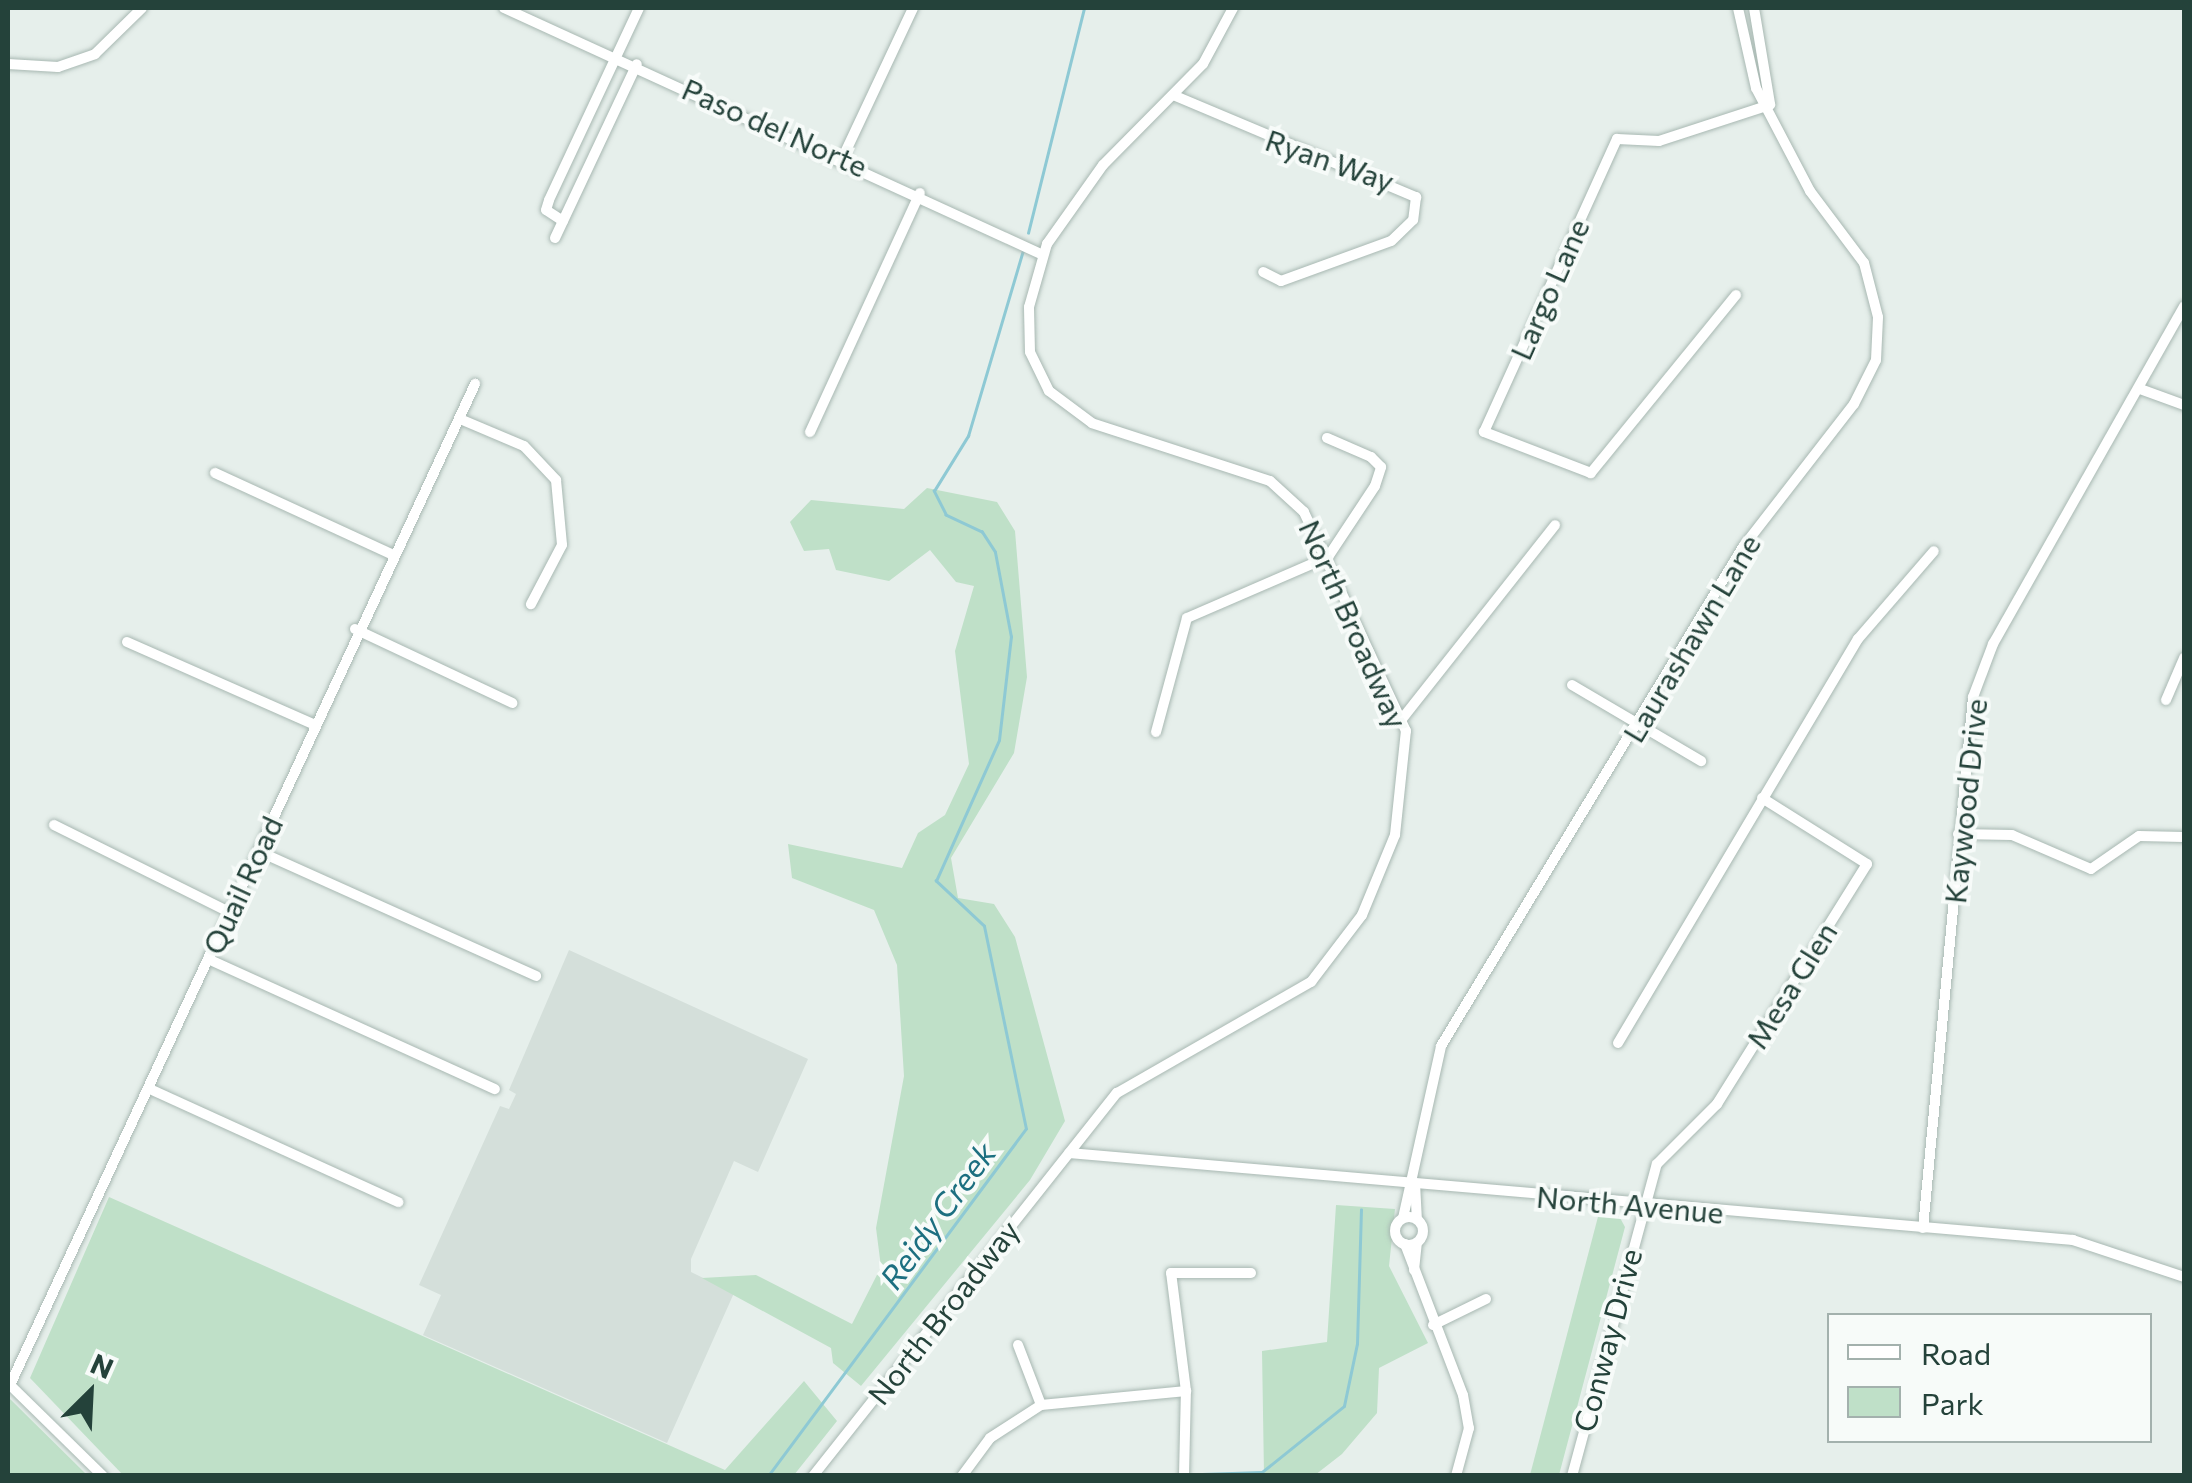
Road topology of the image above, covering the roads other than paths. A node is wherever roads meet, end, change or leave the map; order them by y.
1 (142, 8) edge
2 (504, 8) edge
3 (639, 8) edge
4 (913, 8) edge
5 (1232, 8) edge
6 (1738, 8) edge
7 (1754, 8) edge
8 (617, 55) junction
9 (8, 64) edge
10 (637, 64) junction
11 (1173, 95) junction
12 (1770, 106) junction
13 (843, 158) junction
14 (920, 193) junction
15 (563, 220) junction
16 (555, 238) dead end
17 (1042, 255) junction
18 (1263, 272) dead end
19 (1736, 295) dead end
20 (2184, 306) edge
21 (475, 384) dead end
22 (2140, 388) junction
23 (2184, 405) edge
24 (460, 419) junction
25 (810, 432) dead end
26 (1328, 438) dead end
27 (216, 473) dead end
28 (1555, 525) dead end
29 (1934, 550) dead end
30 (391, 554) junction
31 (1328, 557) junction
32 (530, 604) dead end
33 (355, 629) junction
34 (127, 642) dead end
35 (2184, 658) edge
36 (1572, 684) dead end
37 (2166, 700) dead end
38 (512, 703) dead end
39 (1402, 719) junction
40 (315, 725) junction
41 (1639, 725) junction
42 (1156, 732) dead end
43 (1701, 762) dead end
44 (1762, 798) junction
45 (54, 824) dead end
46 (1958, 834) junction
47 (2184, 837) edge
48 (258, 851) junction
49 (229, 912) junction
50 (208, 959) junction
51 (536, 976) dead end
52 (1618, 1043) dead end
53 (150, 1089) junction
54 (495, 1089) dead end
55 (1069, 1153) junction
56 (1414, 1182) junction
57 (398, 1202) dead end
58 (1645, 1206) junction
59 (1403, 1218) junction
60 (1418, 1219) junction
61 (1923, 1228) junction
62 (1410, 1243) junction
63 (1251, 1274) dead end
64 (2184, 1277) edge
65 (1486, 1299) dead end
66 (1433, 1324) junction
67 (1018, 1345) dead end
68 (9, 1384) edge
69 (1186, 1391) junction
70 (1040, 1405) junction
71 (103, 1476) edge
72 (814, 1476) edge
73 (962, 1476) edge
74 (1184, 1476) edge
75 (1456, 1476) edge
76 (1572, 1476) edge

1 - 9 street
2 - 8 street, Paso del Norte
3 - 8 street
4 - 13 street
5 - 11 street, North Broadway
6 - 12 street, Laurashawn Lane
7 - 12 street, Laurashawn Lane
8 - 10 street, Paso del Norte
8 - 15 street
10 - 13 street, Paso del Norte
10 - 15 street
11 - 17 street, North Broadway
11 - 18 street, Ryan Way
12 - 19 street, Largo Lane
12 - 41 street, Laurashawn Lane
13 - 14 street, Paso del Norte
14 - 17 street, Paso del Norte
14 - 25 street
15 - 16 street
17 - 31 street, North Broadway
20 - 22 street, Kaywood Drive
21 - 24 street, Quail Road
22 - 23 street
22 - 46 street, Kaywood Drive
24 - 30 street, Quail Road
24 - 32 street
26 - 31 street
27 - 30 street
28 - 39 street
29 - 44 street
30 - 33 street, Quail Road
31 - 39 street, North Broadway
31 - 42 street
33 - 38 street
33 - 40 street, Quail Road
34 - 40 street
35 - 37 street
36 - 41 street
39 - 55 street, North Broadway
40 - 48 street, Quail Road
41 - 43 street
41 - 56 street, Laurashawn Lane
44 - 52 street
44 - 58 street, Mesa Glen
45 - 49 street
46 - 47 street
46 - 61 street, Kaywood Drive
48 - 49 street, Quail Road
48 - 51 street
49 - 50 street, Quail Road
50 - 53 street, Quail Road
50 - 54 street
53 - 57 street
53 - 68 street, Quail Road
55 - 56 street, North Avenue
55 - 72 street, North Broadway
56 - 58 street, North Avenue
56 - 59 street
56 - 60 street
58 - 61 street, North Avenue
58 - 76 street, Conway Drive
59 - 60 street
59 - 62 street
60 - 62 street
61 - 64 street, North Avenue
62 - 66 street
63 - 69 street
65 - 66 street
66 - 75 street
67 - 70 street
68 - 71 street
69 - 70 street
69 - 74 street
70 - 73 street

